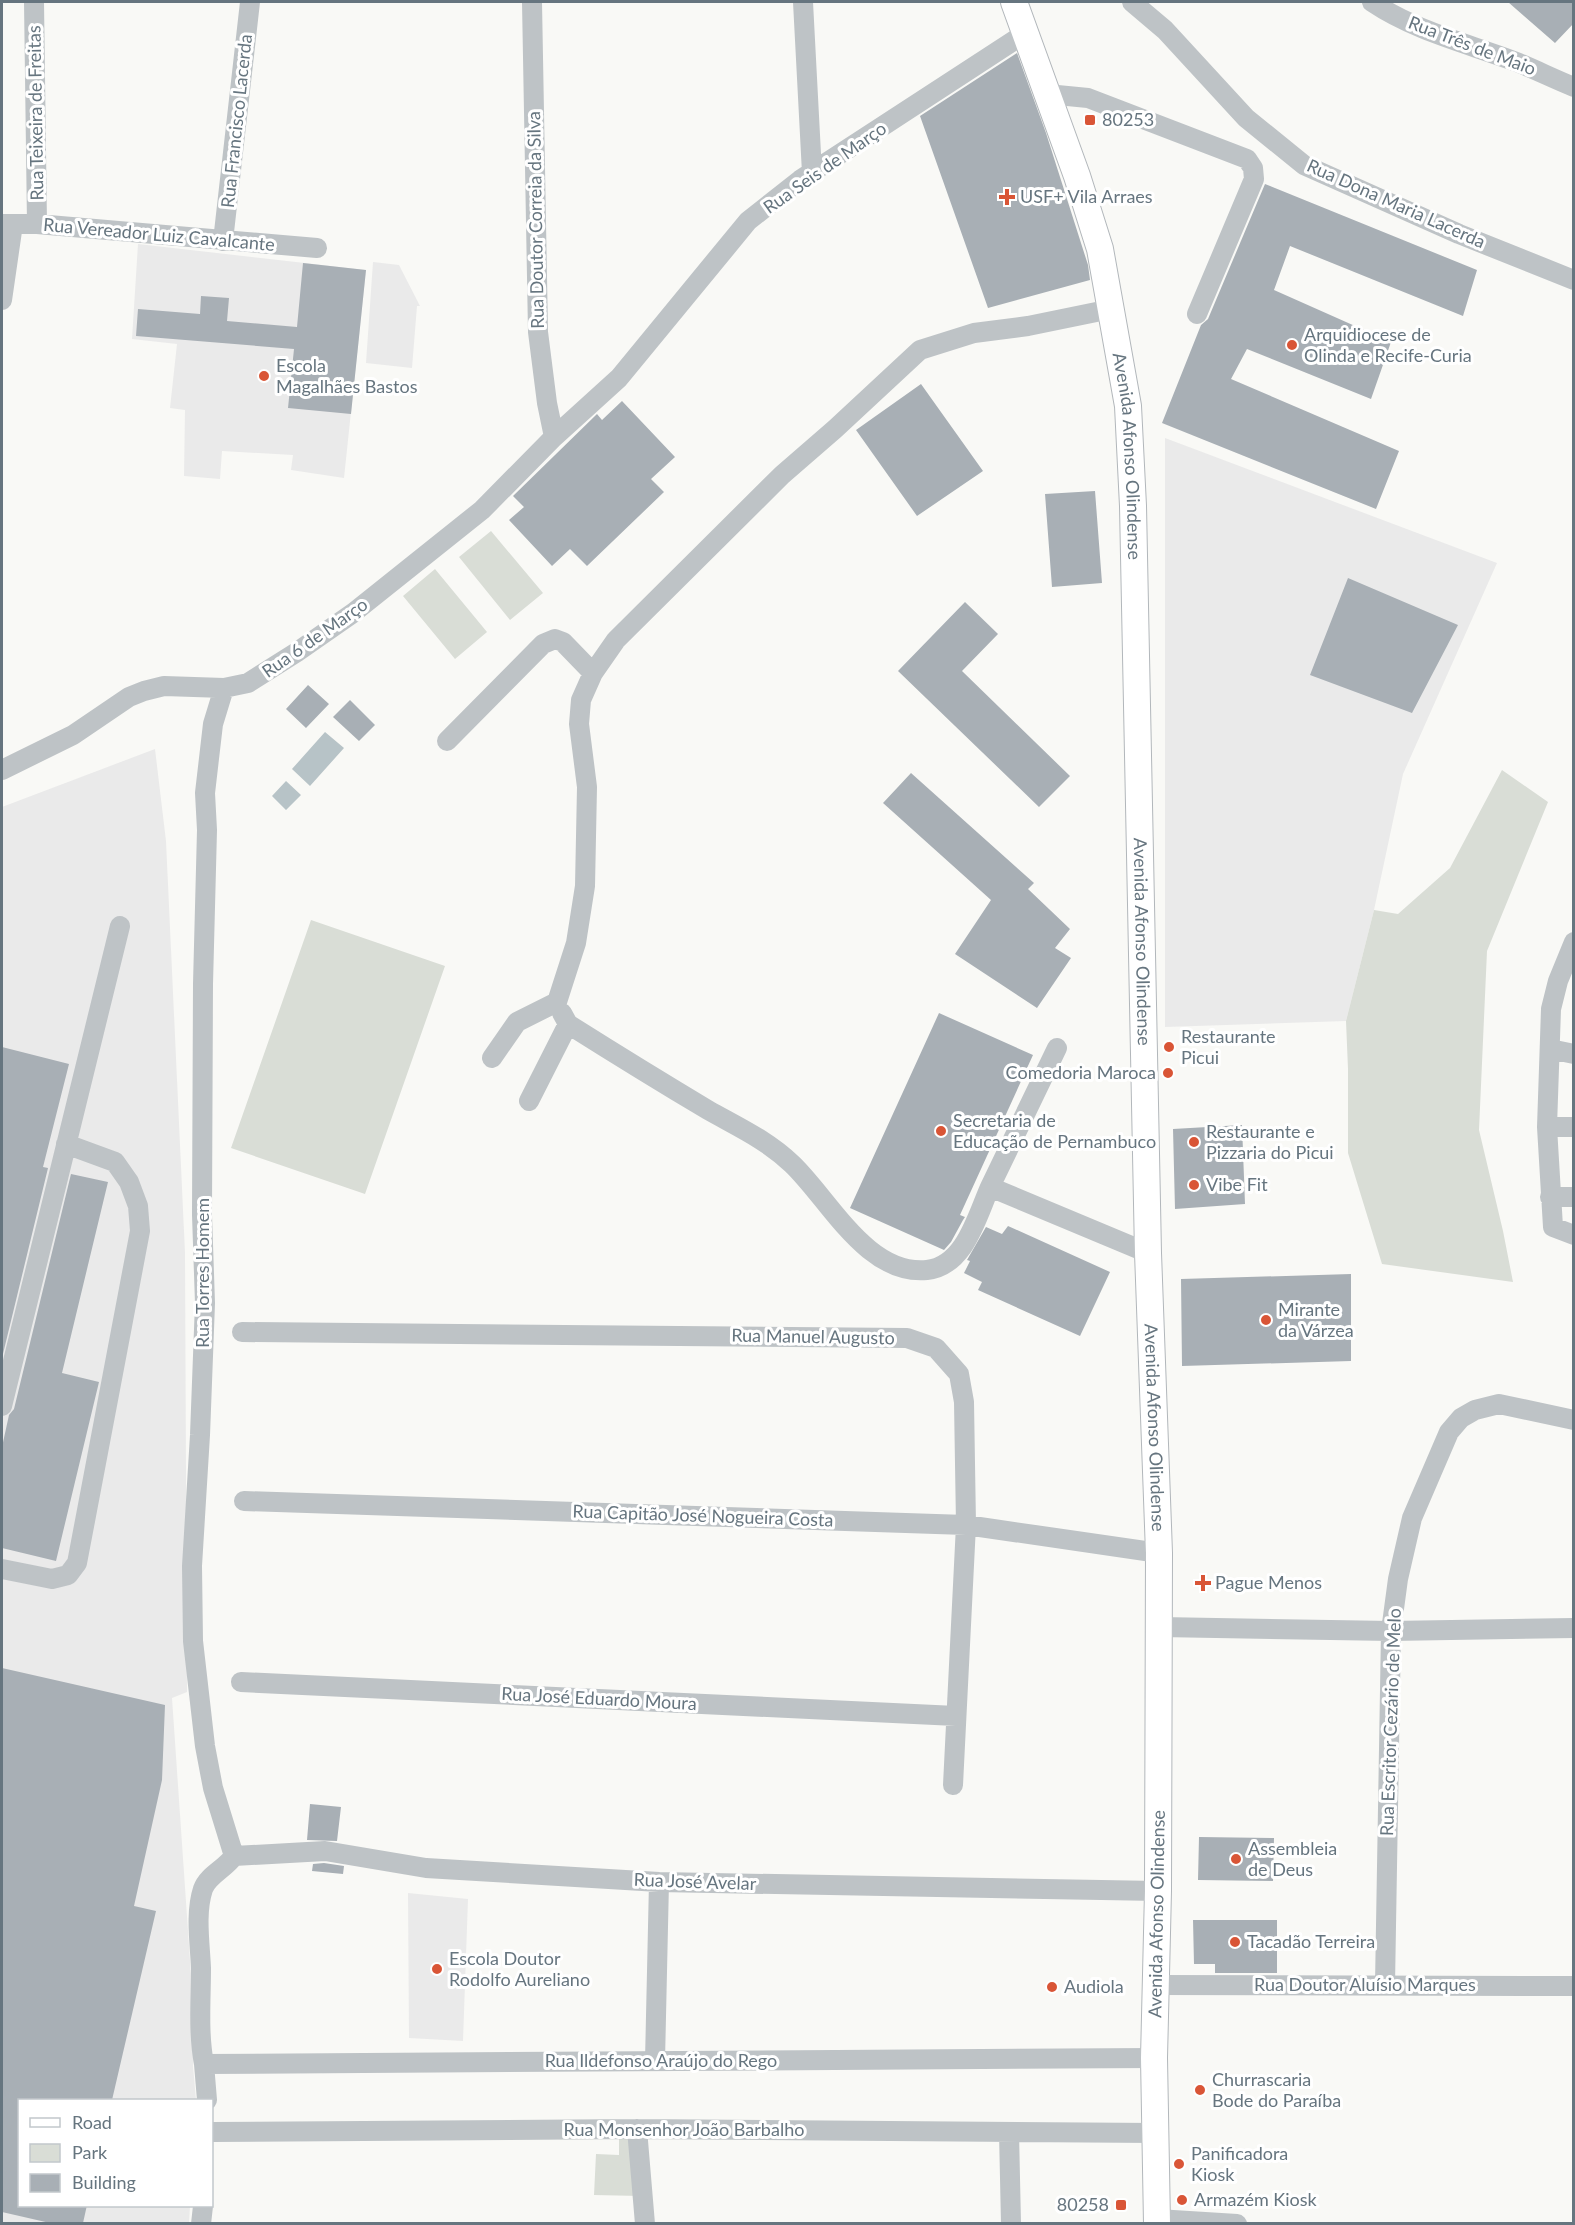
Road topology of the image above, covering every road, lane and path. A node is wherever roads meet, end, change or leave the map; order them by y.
1 (34, 2) edge
2 (250, 2) edge
3 (532, 2) edge
4 (803, 2) edge
5 (1014, 2) edge
6 (1132, 2) edge
7 (1372, 2) edge
8 (1024, 34) junction
9 (1574, 87) edge
10 (1047, 94) junction
11 (812, 173) junction
12 (8, 224) edge
13 (38, 224) junction
14 (223, 241) junction
15 (317, 248) dead end
16 (1574, 280) edge
17 (2, 300) edge
18 (1111, 309) junction
19 (1197, 314) dead end
20 (554, 437) junction
21 (593, 673) junction
22 (224, 688) junction
23 (447, 741) dead end
24 (2, 770) edge
25 (120, 926) dead end
26 (1571, 953) edge
27 (557, 1002) junction
28 (568, 1024) junction
29 (1057, 1048) dead end
30 (1550, 1049) junction
31 (1574, 1054) edge
32 (492, 1058) dead end
33 (529, 1101) dead end
34 (1547, 1127) junction
35 (1574, 1127) edge
36 (66, 1144) junction
37 (990, 1187) junction
38 (1550, 1197) junction
39 (1574, 1197) edge
40 (1574, 1235) edge
41 (1149, 1252) junction
42 (242, 1332) dead end
43 (2, 1406) edge
44 (1574, 1420) edge
45 (244, 1501) dead end
46 (966, 1525) junction
47 (1160, 1553) junction
48 (2, 1569) edge
49 (1160, 1627) junction
50 (1574, 1628) edge
51 (1391, 1631) junction
52 (241, 1682) dead end
53 (956, 1716) junction
54 (953, 1785) dead end
55 (234, 1856) junction
56 (659, 1882) junction
57 (1158, 1891) junction
58 (1385, 1984) junction
59 (1156, 1985) junction
60 (1574, 1986) edge
61 (1154, 2058) junction
62 (655, 2061) junction
63 (204, 2064) junction
64 (207, 2099) edge
65 (637, 2129) junction
66 (213, 2132) edge
67 (1009, 2132) junction
68 (1156, 2133) junction
69 (203, 2207) edge
70 (1157, 2221) edge
71 (201, 2223) edge
72 (645, 2223) edge
73 (1011, 2223) edge
74 (1237, 2223) edge

1 - 13 street, Rua Teixeira de Freitas
2 - 14 street, Rua Francisco Lacerda
3 - 20 street, Rua Doutor Correia da Silva
4 - 11 street
5 - 8 main road, Avenida Afonso Olindense
6 - 16 street, Rua Dona Maria Lacerda
7 - 9 street, Rua Três de Maio
8 - 10 main road, Avenida Afonso Olindense
8 - 11 street, Rua Seis de Março
10 - 18 main road, Avenida Afonso Olindense
10 - 19 street
11 - 20 street, Rua Seis de Março
12 - 13 street, Rua Vereador Luiz Cavalcante
12 - 17 street
13 - 14 street, Rua Vereador Luiz Cavalcante
14 - 15 street, Rua Vereador Luiz Cavalcante
18 - 21 street
18 - 41 main road, Avenida Afonso Olindense
20 - 22 street, Rua 6 de Março
21 - 23 street
21 - 27 street
22 - 24 street, Rua 6 de Março
22 - 55 street, Rua Torres Homem
25 - 36 street
26 - 30 street
27 - 28 street
27 - 32 street
28 - 33 street
28 - 37 street
29 - 37 street
30 - 31 street
30 - 34 street
34 - 35 street
34 - 38 street
36 - 43 street
36 - 48 street
37 - 41 street
38 - 39 street
38 - 40 street
41 - 47 main road, Avenida Afonso Olindense
42 - 46 street, Rua Manuel Augusto
44 - 51 street, Rua Escritor Cezário de Melo
45 - 46 street, Rua Capitão José Nogueira Costa
46 - 47 street, Rua Capitão José Nogueira Costa
46 - 53 street, Rua Manuel Augusto
47 - 49 main road, Avenida Afonso Olindense
49 - 51 street
49 - 57 main road, Avenida Afonso Olindense
50 - 51 street
51 - 58 street, Rua Escritor Cezário de Melo
52 - 53 street, Rua José Eduardo Moura
53 - 54 street, Rua Manuel Augusto
55 - 56 street, Rua José Avelar
55 - 63 street
56 - 57 street, Rua José Avelar
56 - 62 street
57 - 59 main road, Avenida Afonso Olindense
58 - 59 street, Rua Doutor Aluísio Marques
58 - 60 street, Rua Doutor Aluísio Marques
59 - 61 main road, Avenida Afonso Olindense
61 - 62 street, Rua Ildefonso Araújo do Rego
61 - 68 main road, Avenida Afonso Olindense
62 - 63 street, Rua Ildefonso Araújo do Rego
63 - 64 street
65 - 66 street, Rua Monsenhor João Barbalho
65 - 67 street, Rua Monsenhor João Barbalho
65 - 72 street
67 - 68 street, Rua Monsenhor João Barbalho
67 - 73 street
68 - 70 main road, Avenida Afonso Olindense
69 - 71 street
70 - 74 street

